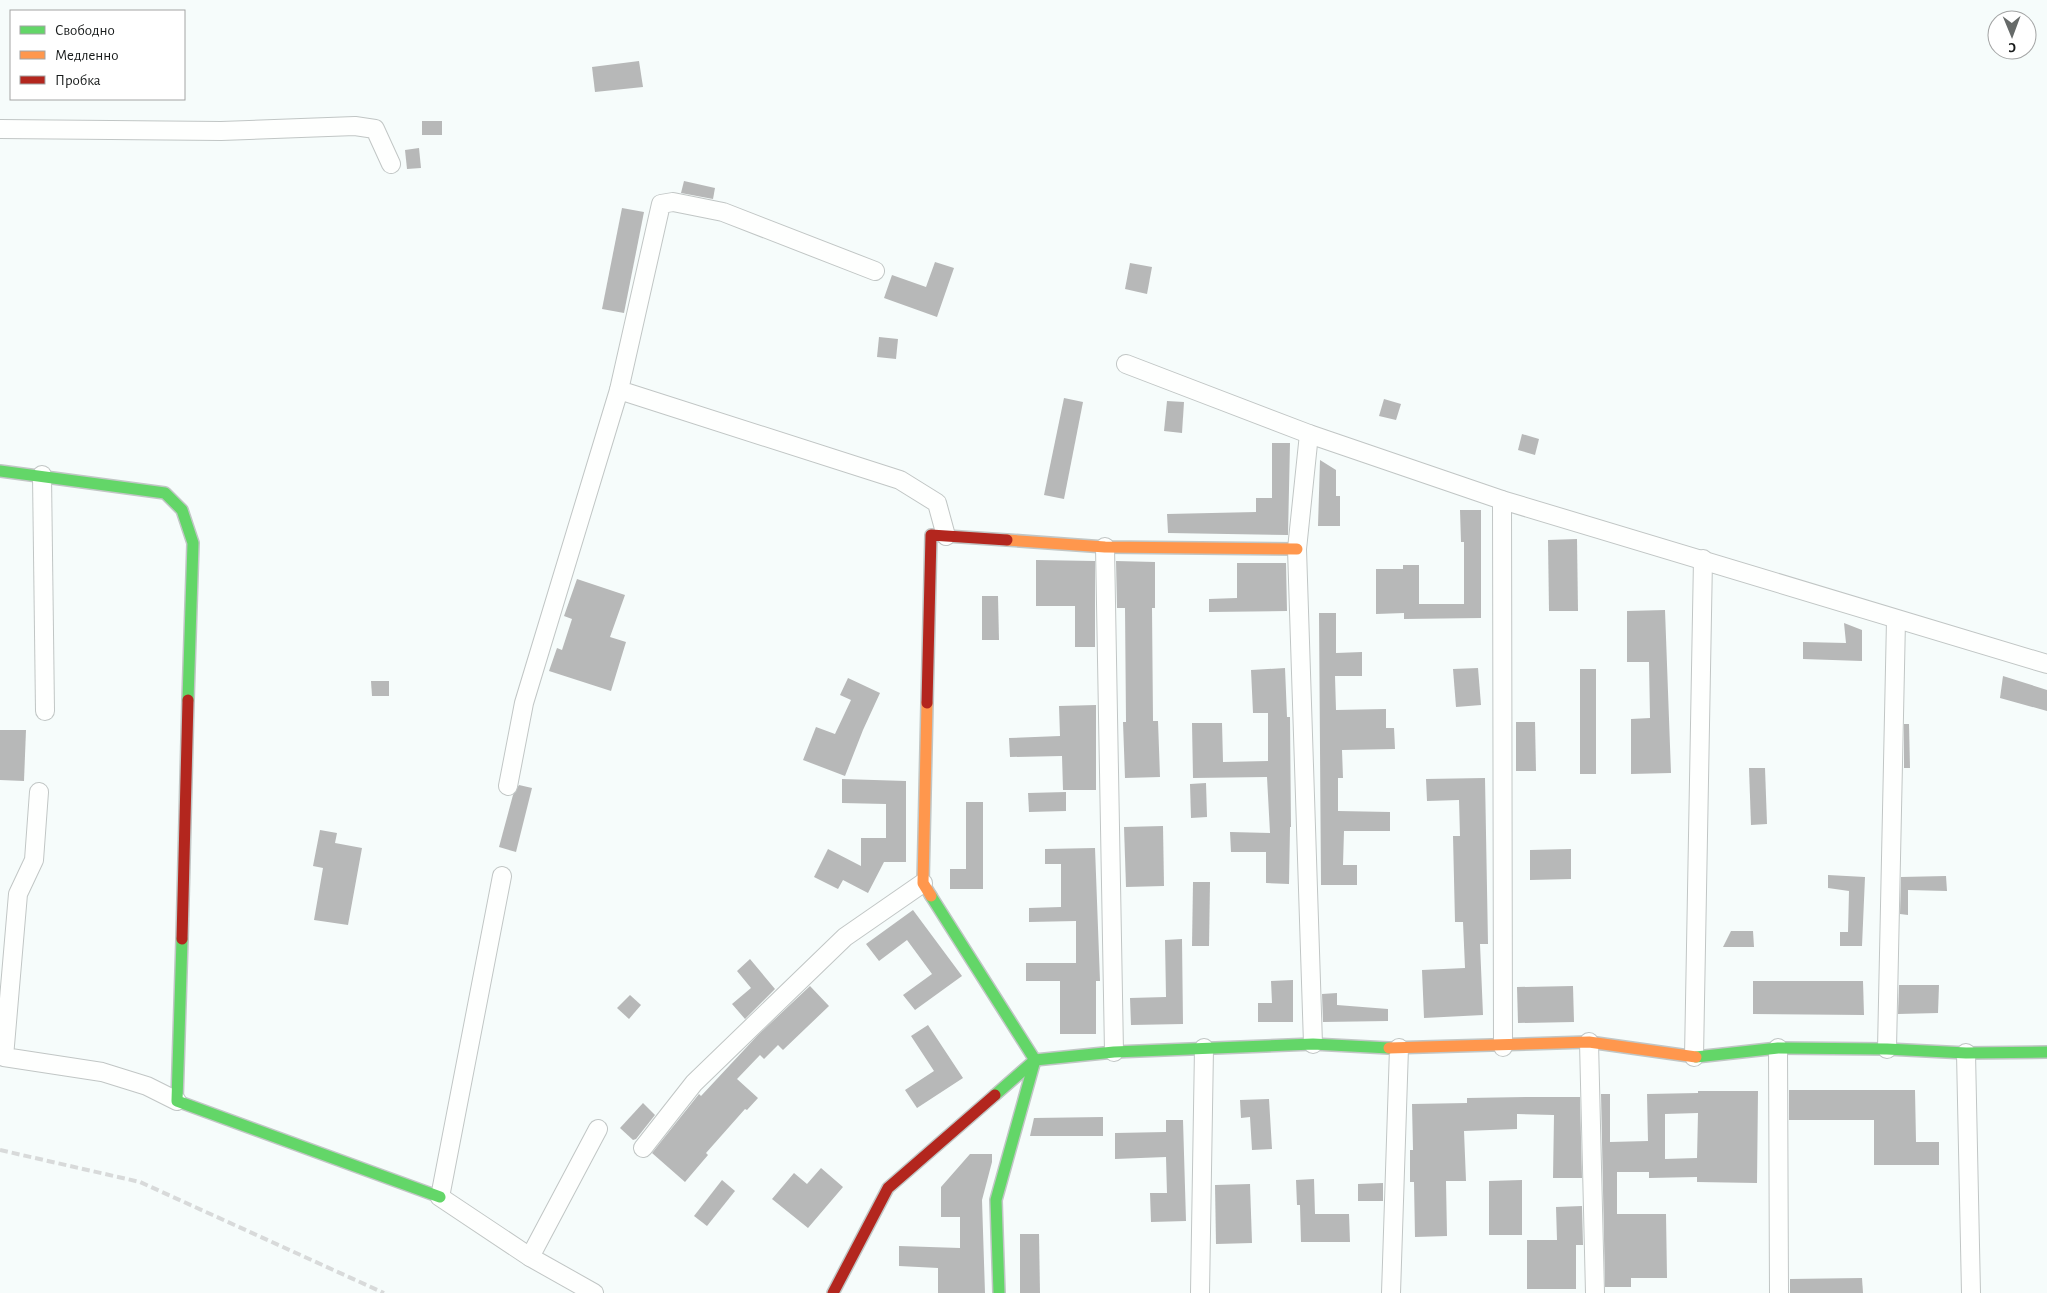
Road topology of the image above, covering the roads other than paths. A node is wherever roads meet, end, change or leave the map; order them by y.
1 (0, 129) edge
2 (391, 164) dead end
3 (875, 271) dead end
4 (1126, 364) dead end
5 (619, 390) junction
6 (1309, 434) junction
7 (0, 471) edge
8 (42, 475) junction
9 (1502, 500) junction
10 (946, 536) junction
11 (1105, 547) junction
12 (1298, 549) junction
13 (1703, 560) junction
14 (1896, 620) junction
15 (2047, 664) edge
16 (44, 711) dead end
17 (508, 786) dead end
18 (39, 792) dead end
19 (502, 876) dead end
20 (923, 883) junction
21 (1589, 1042) junction
22 (1312, 1044) junction
23 (1504, 1046) junction
24 (1204, 1048) junction
25 (1399, 1048) junction
26 (1778, 1048) junction
27 (1887, 1048) junction
28 (1114, 1052) junction
29 (2047, 1052) edge
30 (1966, 1053) junction
31 (1694, 1057) junction
32 (1035, 1060) junction
33 (177, 1101) junction
34 (598, 1129) dead end
35 (643, 1148) dead end
36 (440, 1197) junction
37 (530, 1256) junction
38 (594, 1293) edge
39 (833, 1293) edge
40 (999, 1293) edge
41 (1200, 1293) edge
42 (1391, 1293) edge
43 (1596, 1293) edge
44 (1779, 1293) edge
45 (1971, 1293) edge

1 - 2 street
3 - 5 street
4 - 6 street
5 - 10 street
5 - 17 street
6 - 9 street
6 - 12 street
7 - 8 street
8 - 16 street
8 - 33 street
9 - 13 street
9 - 23 street
10 - 11 street
10 - 20 street
11 - 12 street
11 - 28 street
12 - 22 street
13 - 14 street
13 - 31 street
14 - 15 street
14 - 27 street
18 - 33 street
19 - 36 street
20 - 32 street
20 - 35 street
21 - 23 street
21 - 31 street
21 - 43 street
22 - 24 street
22 - 25 street
23 - 25 street
24 - 28 street
24 - 41 street
25 - 42 street
26 - 27 street
26 - 31 street
26 - 44 street
27 - 30 street
28 - 32 street
29 - 30 street
30 - 45 street
32 - 39 street
32 - 40 street
33 - 36 street
34 - 37 street
36 - 37 street
37 - 38 street

